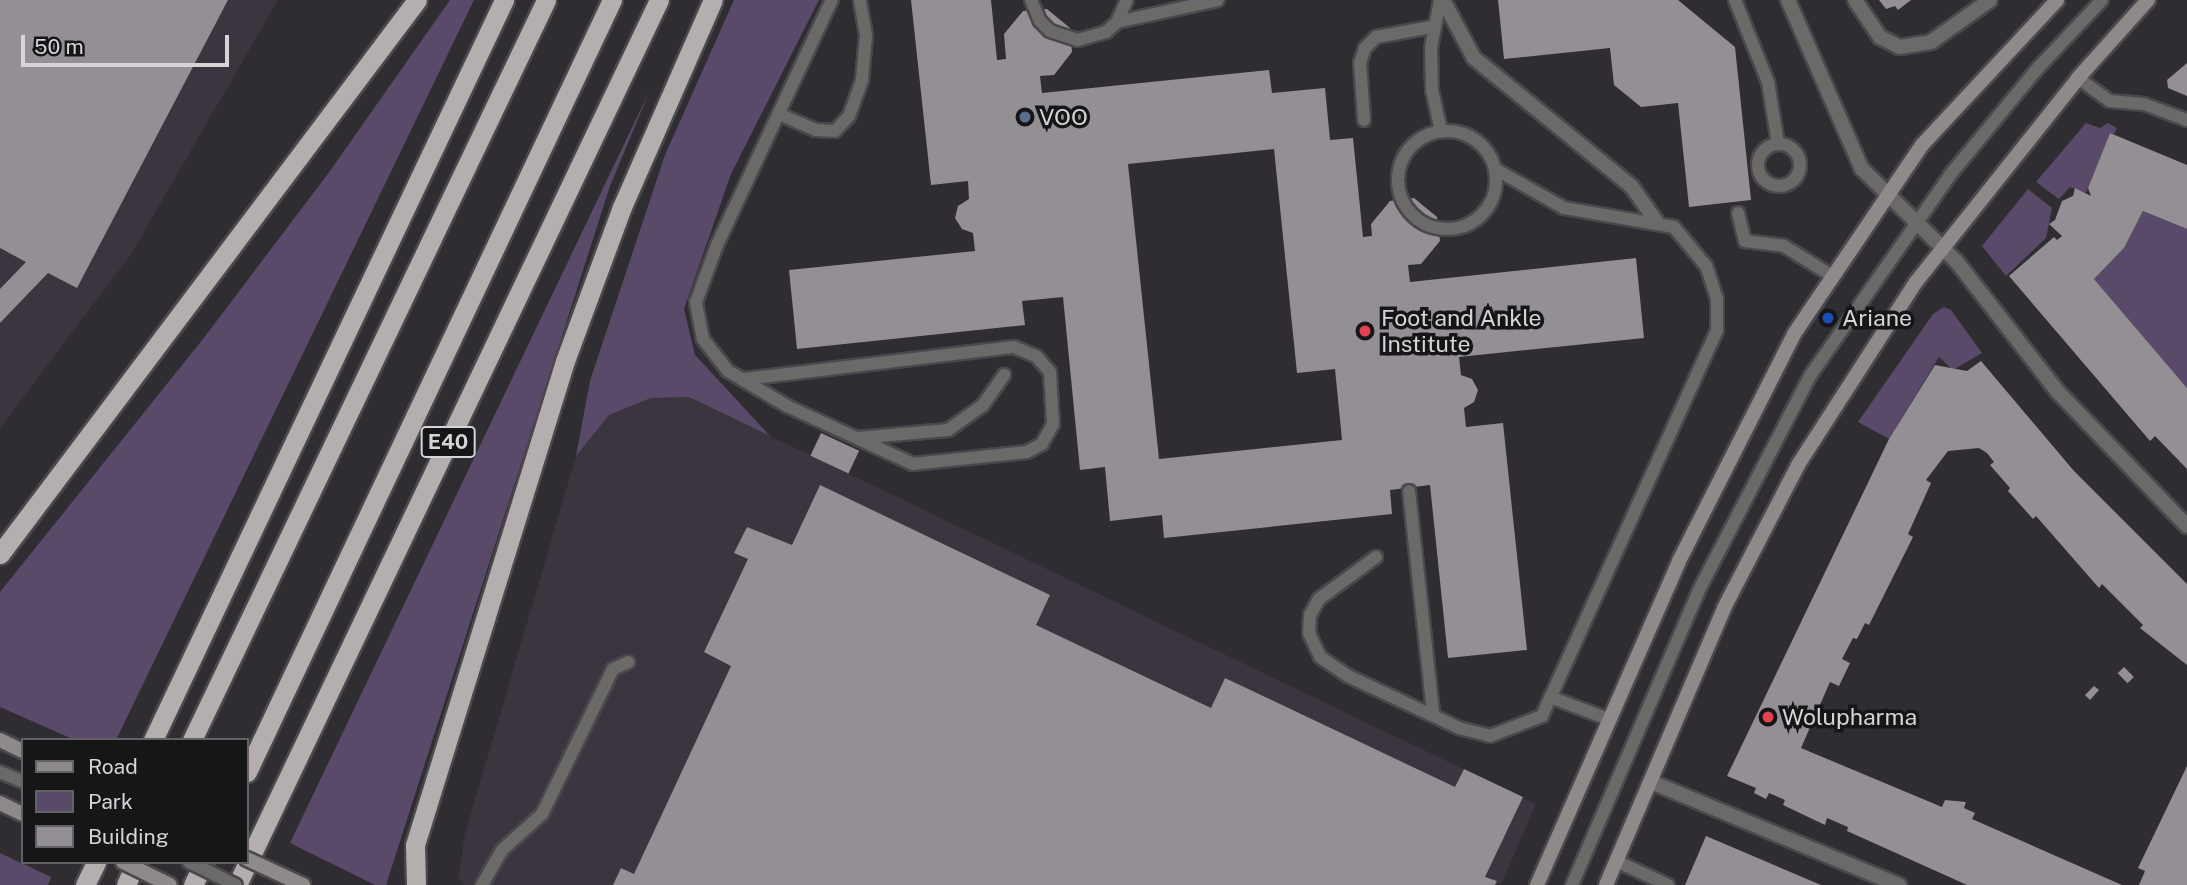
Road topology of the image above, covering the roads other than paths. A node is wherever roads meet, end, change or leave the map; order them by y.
1 (417, 0) edge
2 (504, 0) edge
3 (546, 0) edge
4 (612, 0) edge
5 (659, 0) edge
6 (713, 0) edge
7 (832, 0) edge
8 (860, 0) edge
9 (1031, 0) edge
10 (1127, 0) edge
11 (1218, 0) edge
12 (1442, 0) edge
13 (1735, 0) edge
14 (1788, 0) edge
15 (1855, 0) edge
16 (1990, 0) edge
17 (2057, 0) edge
18 (2102, 0) edge
19 (2148, 0) edge
20 (1117, 22) junction
21 (1432, 27) junction
22 (2078, 78) junction
23 (779, 114) junction
24 (1364, 120) dead end
25 (2187, 120) edge
26 (1441, 131) junction
27 (1778, 144) dead end
28 (1495, 169) junction
29 (1888, 194) junction
30 (1738, 213) dead end
31 (1656, 221) junction
32 (1916, 222) junction
33 (1944, 249) junction
34 (1832, 276) junction
35 (1004, 375) dead end
36 (746, 379) junction
37 (857, 438) junction
38 (1409, 491) dead end
39 (2187, 526) edge
40 (0, 554) edge
41 (1376, 557) dead end
42 (629, 662) dead end
43 (1550, 697) junction
44 (1433, 713) junction
45 (1611, 720) junction
46 (154, 738) edge
47 (193, 738) edge
48 (0, 740) edge
49 (21, 750) edge
50 (248, 770) edge
51 (0, 772) edge
52 (21, 781) edge
53 (1651, 782) junction
54 (0, 803) edge
55 (21, 813) edge
56 (248, 859) edge
57 (1616, 861) junction
58 (248, 862) edge
59 (95, 864) edge
60 (127, 864) edge
61 (135, 864) edge
62 (193, 864) edge
63 (203, 864) edge
64 (247, 864) edge
65 (85, 885) edge
66 (126, 885) edge
67 (170, 885) edge
68 (193, 885) edge
69 (237, 885) edge
70 (303, 885) edge
71 (416, 885) edge
72 (482, 885) edge
73 (1537, 885) edge
74 (1572, 885) edge
75 (1606, 885) edge
76 (1668, 885) edge
77 (1899, 885) edge

1 - 40 highway
2 - 46 highway
3 - 47 highway
4 - 50 highway, E40
5 - 58 highway, E40
6 - 71 highway
7 - 23 lane
8 - 23 lane
9 - 20 lane
10 - 20 lane
11 - 20 lane
12 - 21 lane
12 - 31 street
13 - 27 lane
14 - 29 street
15 - 16 street
17 - 29 main road
18 - 32 lane
19 - 22 main road
21 - 24 lane
21 - 26 lane
22 - 25 lane
22 - 33 main road
23 - 36 lane
26 - 28 lane
26 - 28 lane
28 - 31 lane
29 - 32 street
29 - 34 main road
30 - 34 lane
31 - 43 lane
32 - 33 street
32 - 74 lane
33 - 39 street
33 - 53 main road
34 - 45 main road
35 - 37 lane
36 - 37 lane
36 - 37 lane
38 - 44 lane
41 - 44 lane
42 - 72 lane
43 - 44 lane
43 - 45 lane
45 - 73 main road
48 - 49 main road
51 - 52 lane
53 - 57 main road
53 - 77 street
54 - 55 main road
56 - 70 main road, bridge
57 - 75 main road
57 - 76 lane
59 - 65 highway
60 - 67 main road, bridge
61 - 66 highway
62 - 69 lane, bridge
63 - 68 highway
64 - 69 highway, E40

